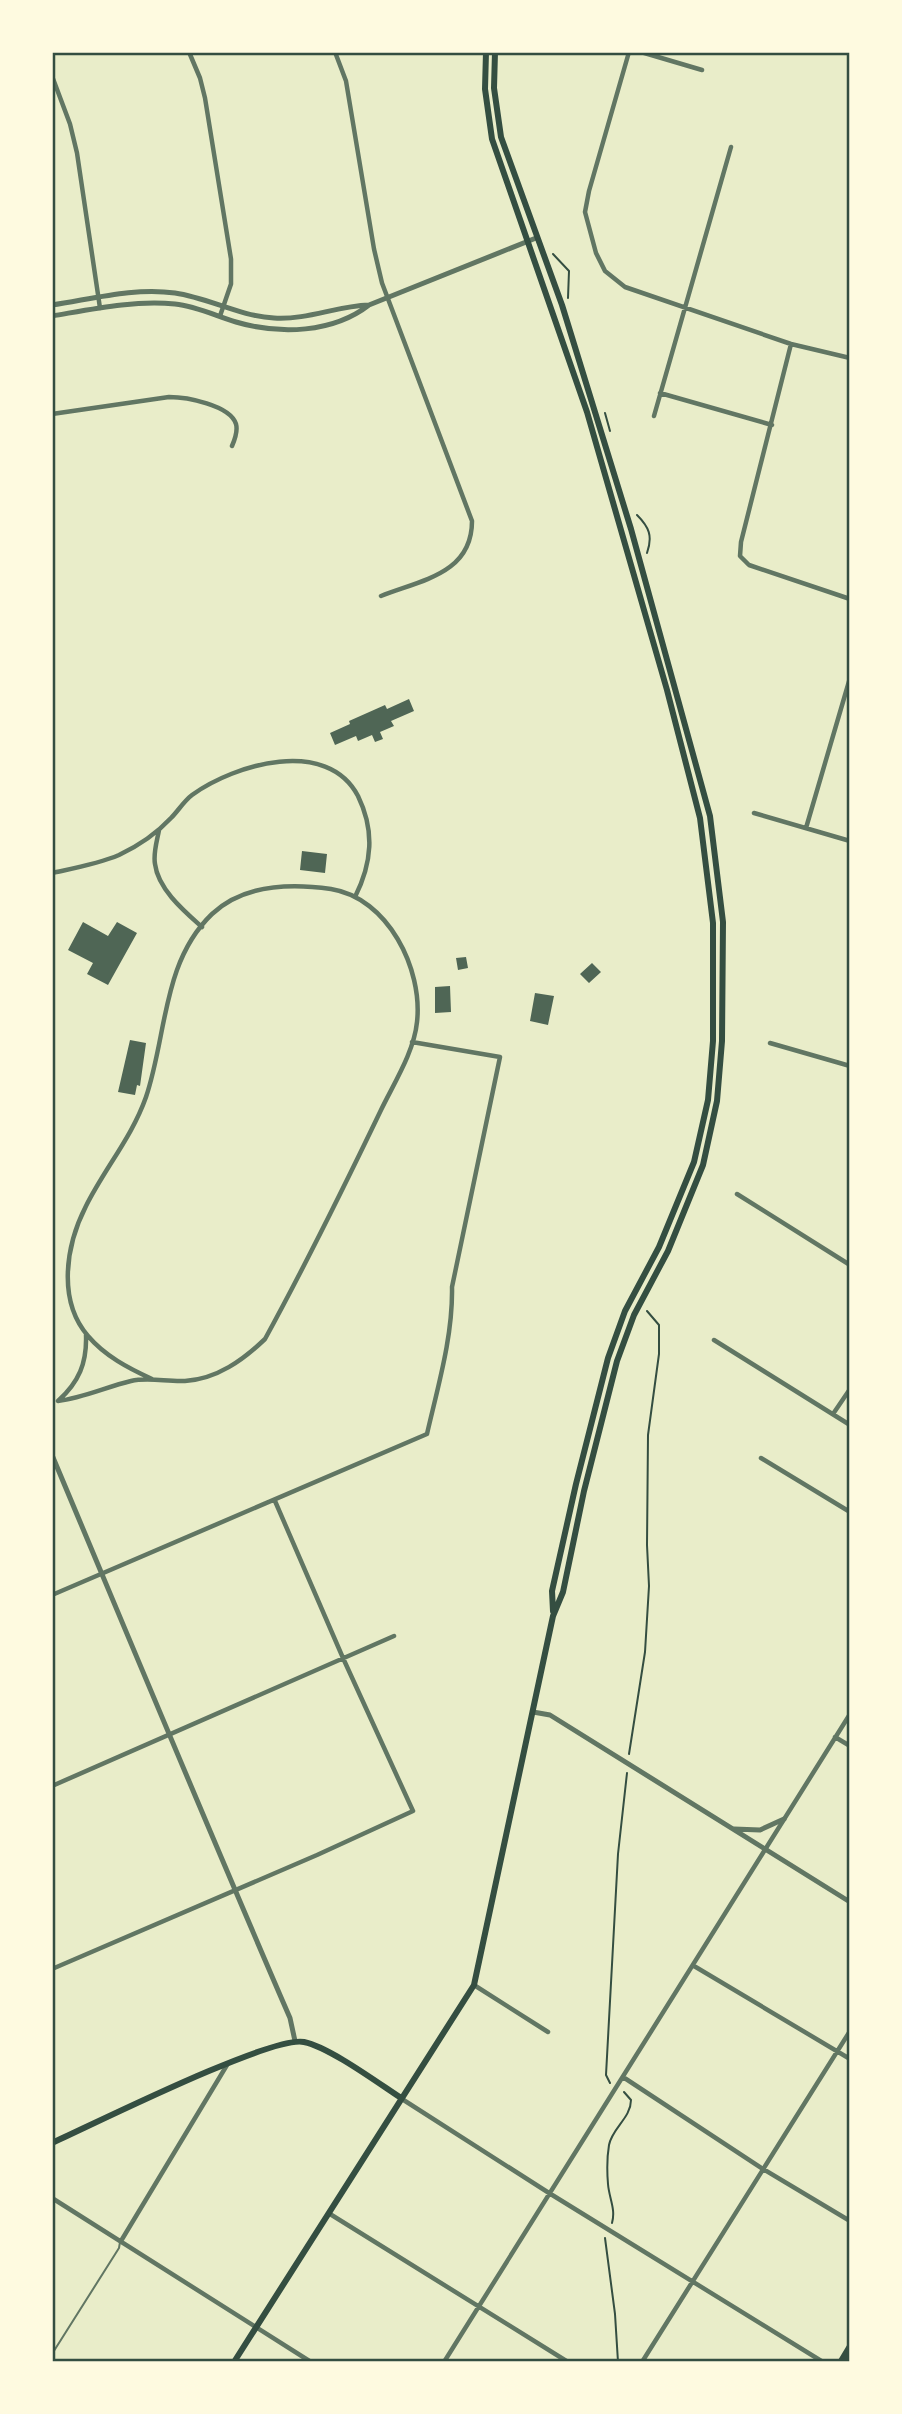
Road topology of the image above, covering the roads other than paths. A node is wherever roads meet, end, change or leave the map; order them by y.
1 (189, 52) edge
2 (335, 52) edge
3 (486, 52) edge
4 (495, 52) edge
5 (629, 52) edge
6 (641, 52) edge
7 (702, 70) dead end
8 (52, 76) edge
9 (731, 147) dead end
10 (536, 237) junction
11 (526, 241) junction
12 (98, 298) junction
13 (387, 298) junction
14 (52, 305) edge
15 (369, 305) junction
16 (223, 307) junction
17 (100, 308) junction
18 (684, 309) junction
19 (52, 316) edge
20 (220, 316) junction
21 (791, 344) junction
22 (849, 358) edge
23 (660, 393) junction
24 (52, 414) edge
25 (653, 416) dead end
26 (772, 425) junction
27 (232, 446) dead end
28 (381, 596) dead end
29 (849, 599) edge
30 (849, 678) edge
31 (754, 813) dead end
32 (806, 828) junction
33 (159, 830) junction
34 (849, 841) edge
35 (52, 873) edge
36 (355, 897) junction
37 (202, 926) junction
38 (412, 1042) junction
39 (770, 1043) dead end
40 (849, 1066) edge
41 (737, 1194) dead end
42 (849, 1265) edge
43 (86, 1335) junction
44 (714, 1340) dead end
45 (605, 1370) junction
46 (614, 1372) junction
47 (152, 1379) junction
48 (849, 1389) edge
49 (55, 1402) edge
50 (833, 1414) junction
51 (849, 1425) edge
52 (52, 1455) edge
53 (761, 1458) dead end
54 (275, 1501) junction
55 (849, 1511) edge
56 (102, 1573) junction
57 (52, 1595) edge
58 (553, 1616) junction
59 (394, 1636) dead end
60 (342, 1658) junction
61 (533, 1712) junction
62 (849, 1714) edge
63 (171, 1735) junction
64 (835, 1737) junction
65 (849, 1746) edge
66 (52, 1786) edge
67 (784, 1819) junction
68 (728, 1828) junction
69 (764, 1849) junction
70 (235, 1889) junction
71 (849, 1902) edge
72 (694, 1966) junction
73 (52, 1969) edge
74 (474, 1984) junction
75 (849, 2031) edge
76 (548, 2032) dead end
77 (295, 2040) junction
78 (837, 2052) junction
79 (849, 2059) edge
80 (228, 2064) junction
81 (623, 2077) junction
82 (401, 2098) junction
83 (52, 2143) edge
84 (762, 2169) junction
85 (549, 2193) junction
86 (52, 2198) edge
87 (330, 2214) junction
88 (849, 2221) edge
89 (121, 2241) junction
90 (692, 2282) junction
91 (479, 2306) junction
92 (256, 2327) junction
93 (849, 2347) edge
94 (52, 2354) edge
95 (234, 2361) edge
96 (311, 2361) edge
97 (444, 2361) edge
98 (568, 2361) edge
99 (642, 2361) edge
100 (823, 2361) edge
101 (841, 2361) edge

1 - 16 street
2 - 13 street
3 - 11 main road
4 - 10 main road
5 - 18 street
6 - 7 street
8 - 12 street
9 - 18 street
10 - 11 street
10 - 46 main road
11 - 13 street
11 - 45 main road
12 - 14 street
12 - 16 street
12 - 17 street
13 - 15 street
13 - 28 street
15 - 16 street
15 - 20 street
16 - 20 street
17 - 19 street
17 - 20 street
18 - 21 street
18 - 23 street
21 - 22 street
21 - 26 street
23 - 25 street
23 - 26 street
24 - 27 street
26 - 29 street
30 - 32 street
31 - 32 street
32 - 34 street
33 - 35 street
33 - 36 street
33 - 37 street
36 - 37 street
36 - 38 street
37 - 43 street
38 - 47 street
38 - 54 street
39 - 40 street
41 - 42 street
43 - 47 street
43 - 49 street
44 - 50 street
45 - 46 main road
45 - 58 main road
46 - 58 main road
47 - 49 street
48 - 50 street
50 - 51 street
52 - 56 street
53 - 55 street
54 - 56 street
54 - 60 street
56 - 57 street
56 - 63 street
58 - 61 main road
59 - 60 street
60 - 63 street
60 - 70 street
61 - 68 street
61 - 74 main road
62 - 64 street
63 - 66 street
63 - 70 street
64 - 65 street
64 - 67 street
67 - 68 street
67 - 69 street
68 - 69 street
69 - 71 street
69 - 72 street
70 - 73 street
70 - 77 street
72 - 78 street
72 - 81 street
74 - 76 street
74 - 82 main road
75 - 78 street
77 - 80 main road
77 - 82 main road
78 - 79 street
78 - 84 street
80 - 83 main road
80 - 89 street
81 - 84 street
81 - 85 street
82 - 85 street
82 - 87 main road
84 - 88 street
84 - 90 street
85 - 90 street
85 - 91 street
86 - 89 street
87 - 91 street
87 - 92 main road
89 - 92 street
89 - 94 lane
90 - 99 street
90 - 100 street
91 - 97 street
91 - 98 street
92 - 95 main road
92 - 96 street
93 - 101 main road

